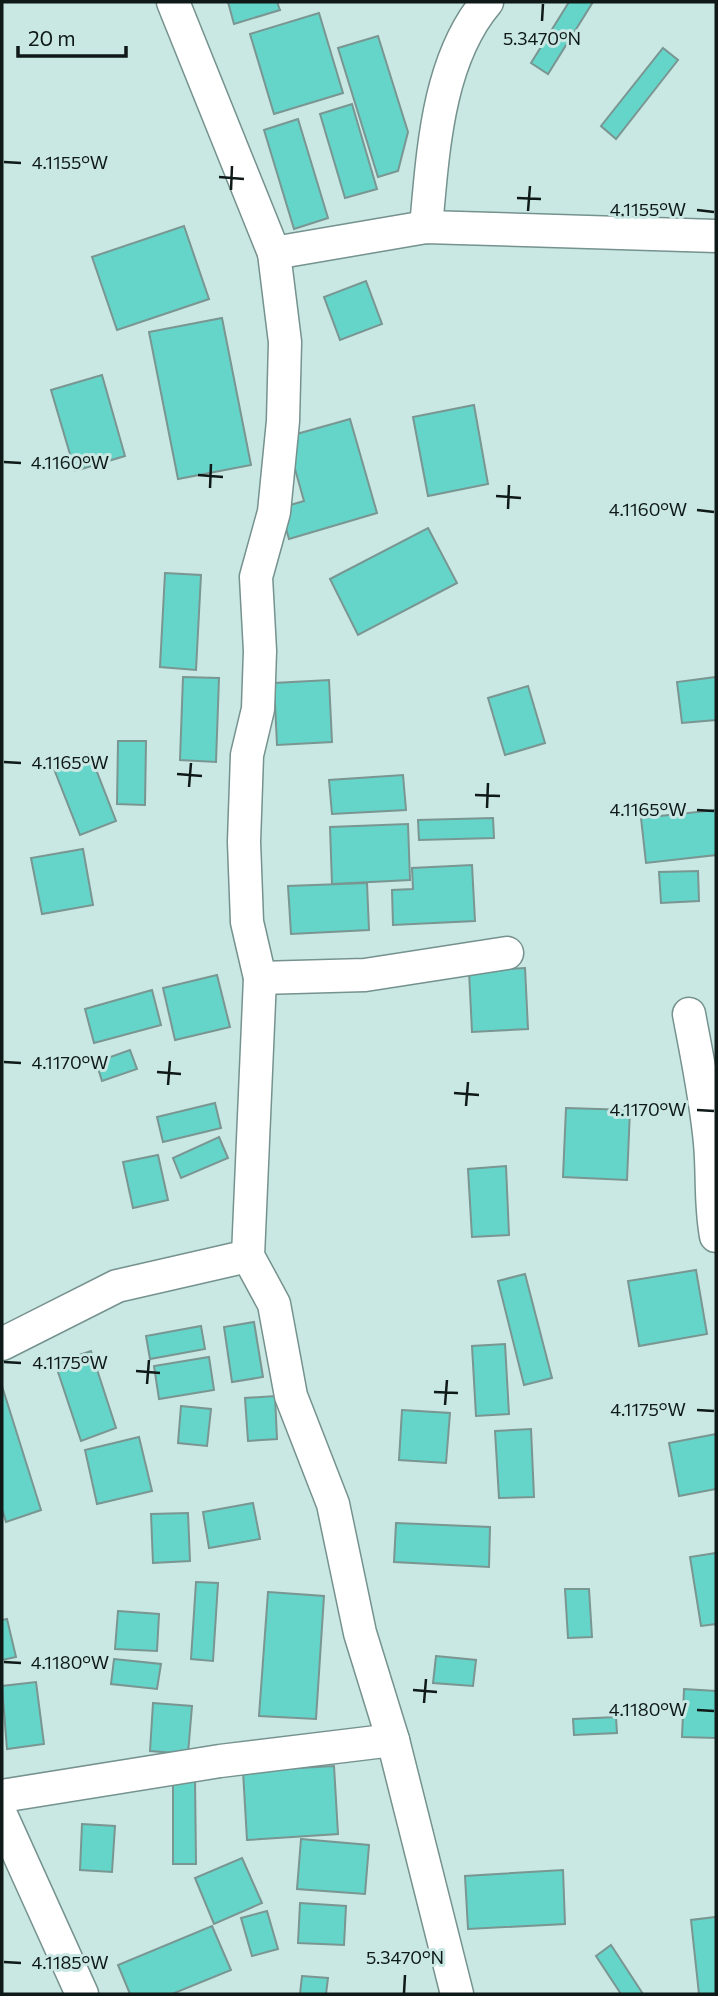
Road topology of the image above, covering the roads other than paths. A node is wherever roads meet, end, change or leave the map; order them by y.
1 (173, 2) edge
2 (486, 2) edge
3 (426, 227) junction
4 (716, 236) edge
5 (274, 253) junction
6 (507, 953) dead end
7 (260, 978) junction
8 (689, 1014) dead end
9 (716, 1236) edge
10 (248, 1256) junction
11 (2, 1344) edge
12 (393, 1740) junction
13 (2, 1796) edge
14 (2, 1817) edge
15 (82, 1994) edge
16 (457, 1994) edge

1 - 5 street
2 - 3 street
3 - 4 street
3 - 5 street
5 - 7 street
6 - 7 street
7 - 10 street
8 - 9 street
10 - 11 street
10 - 12 street
12 - 13 street
12 - 16 street
14 - 15 street

